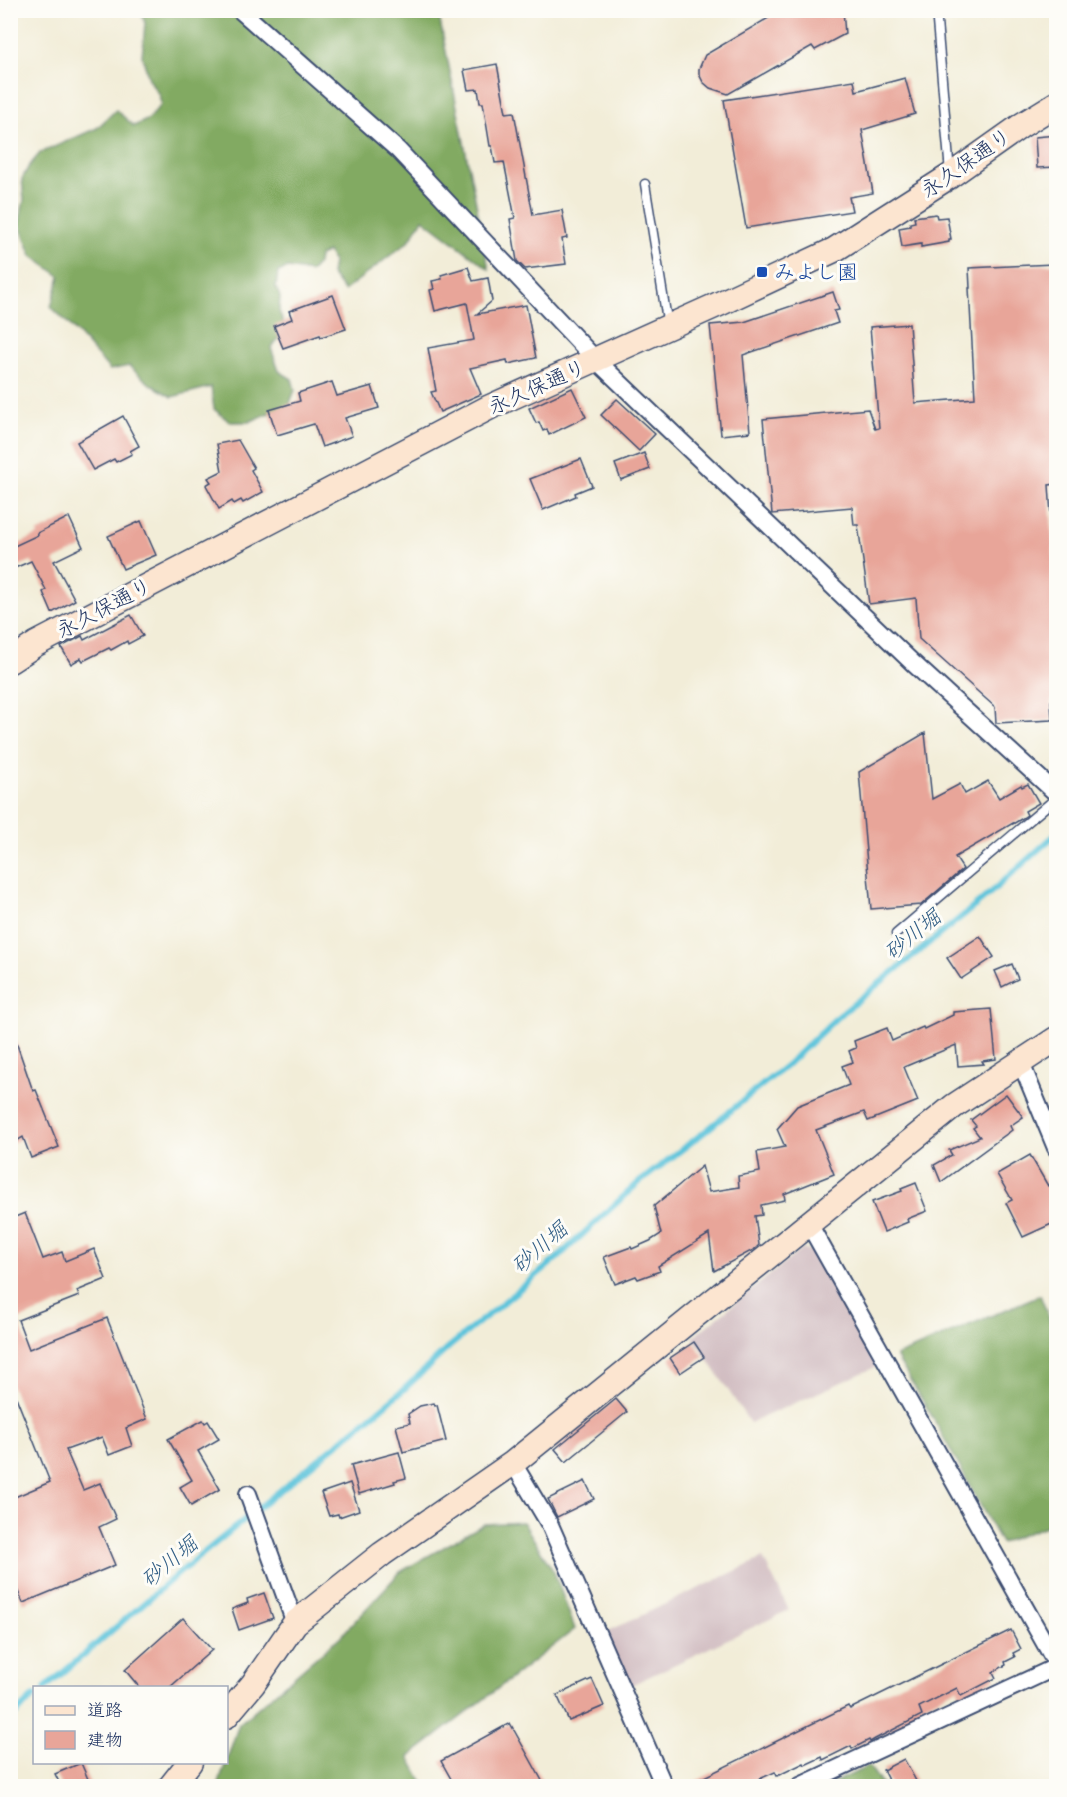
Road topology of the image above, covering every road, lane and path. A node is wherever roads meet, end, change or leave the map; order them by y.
1 (240, 10) edge
2 (936, 10) edge
3 (1056, 104) edge
4 (950, 176) junction
5 (645, 184) dead end
6 (668, 327) junction
7 (596, 360) junction
8 (10, 661) edge
9 (1056, 794) edge
10 (1056, 798) edge
11 (897, 934) dead end
12 (1056, 1039) edge
13 (1021, 1063) junction
14 (1056, 1148) edge
15 (809, 1224) junction
16 (513, 1463) junction
17 (248, 1494) dead end
18 (296, 1623) junction
19 (1056, 1665) edge
20 (228, 1714) edge
21 (188, 1764) edge
22 (171, 1786) edge
23 (664, 1786) edge
24 (800, 1786) edge

1 - 7 street
2 - 4 lane
3 - 4 street, 永久保通り
4 - 6 street, 永久保通り
5 - 6 lane
6 - 7 street, 永久保通り
7 - 8 street, 永久保通り
7 - 9 street
10 - 11 lane
12 - 13 street
13 - 14 street
13 - 15 street
15 - 16 street
15 - 19 street
16 - 18 street
16 - 23 street
17 - 18 street
18 - 20 street
19 - 24 street
21 - 22 street

